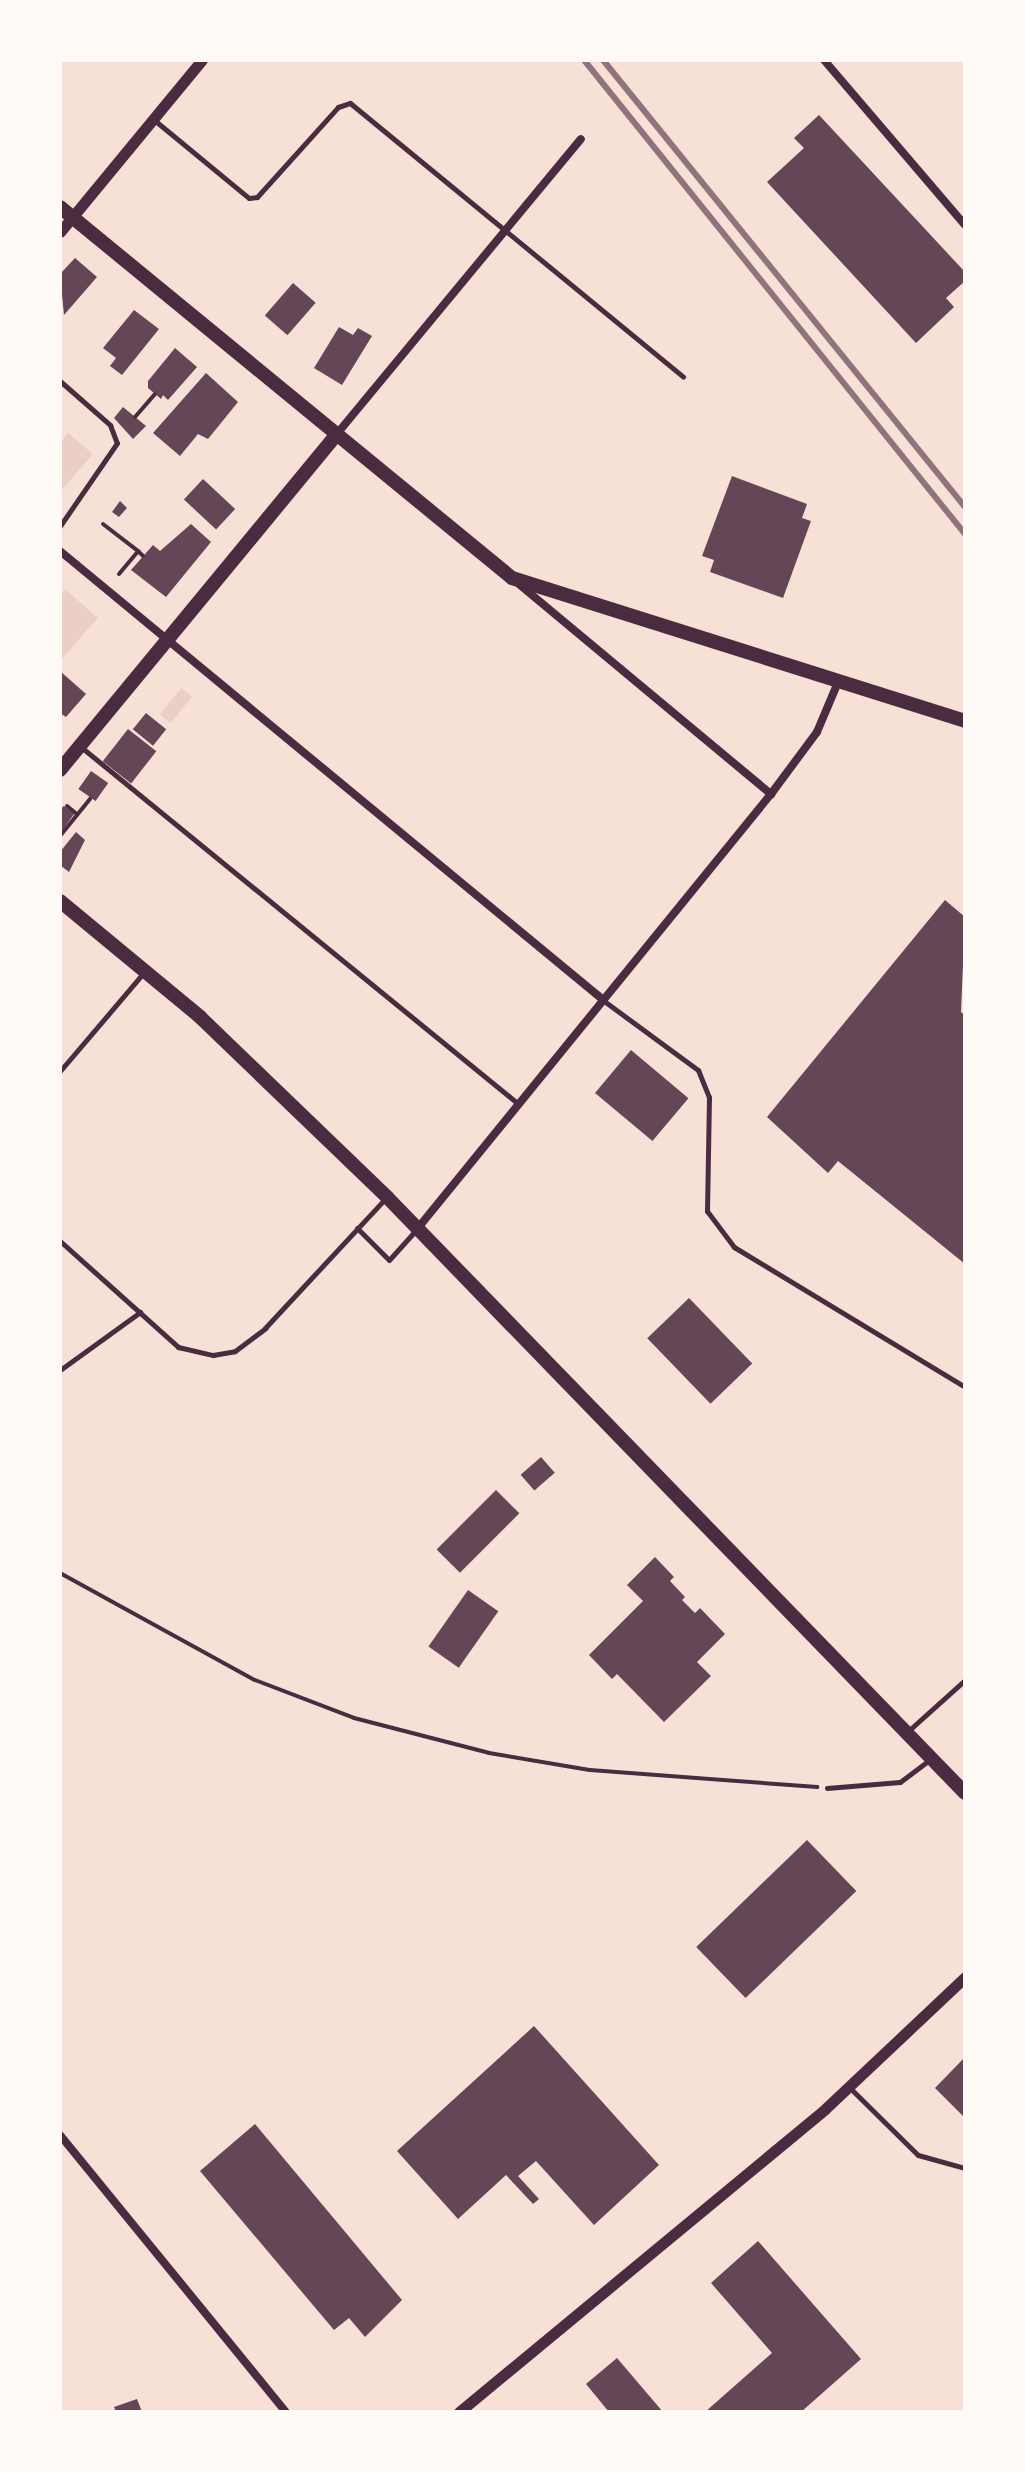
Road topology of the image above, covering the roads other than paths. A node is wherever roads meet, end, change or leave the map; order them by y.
1 (202, 60) edge
2 (824, 60) edge
3 (153, 119) junction
4 (581, 139) dead end
5 (60, 207) edge
6 (73, 217) junction
7 (965, 225) edge
8 (505, 231) junction
9 (60, 232) edge
10 (683, 377) dead end
11 (60, 381) edge
12 (336, 435) junction
13 (60, 526) edge
14 (60, 551) edge
15 (512, 578) junction
16 (167, 641) junction
17 (839, 680) junction
18 (965, 721) edge
19 (81, 746) junction
20 (60, 770) edge
21 (771, 794) junction
22 (60, 901) edge
23 (147, 969) junction
24 (601, 998) junction
25 (60, 1071) edge
26 (516, 1102) junction
27 (387, 1197) junction
28 (357, 1228) junction
29 (418, 1228) junction
30 (60, 1241) edge
31 (140, 1312) junction
32 (60, 1370) edge
33 (965, 1387) edge
34 (965, 1680) edge
35 (907, 1733) junction
36 (931, 1758) junction
37 (827, 1788) road end
38 (965, 1793) edge
39 (965, 1977) edge
40 (849, 2087) junction
41 (60, 2135) edge
42 (965, 2168) edge
43 (286, 2412) edge
44 (459, 2412) edge

1 - 3 street
2 - 7 street
3 - 6 street
3 - 8 lane
4 - 8 street
5 - 6 main road
6 - 9 street
6 - 12 main road
8 - 10 lane
8 - 12 street
11 - 13 lane
12 - 15 main road
12 - 16 main road
14 - 16 street
15 - 17 main road
15 - 21 street
16 - 19 main road
16 - 24 street
17 - 18 main road
17 - 21 street
19 - 20 main road
19 - 26 lane
21 - 24 street
22 - 23 main road
23 - 25 lane
23 - 27 main road
24 - 26 street
24 - 33 lane
26 - 29 street
27 - 28 lane
27 - 29 main road
28 - 29 lane
28 - 31 lane
29 - 35 main road
30 - 31 lane
31 - 32 lane
34 - 35 lane
35 - 36 main road
36 - 37 lane
36 - 38 main road
39 - 40 street
40 - 42 lane
40 - 44 street
41 - 43 street

